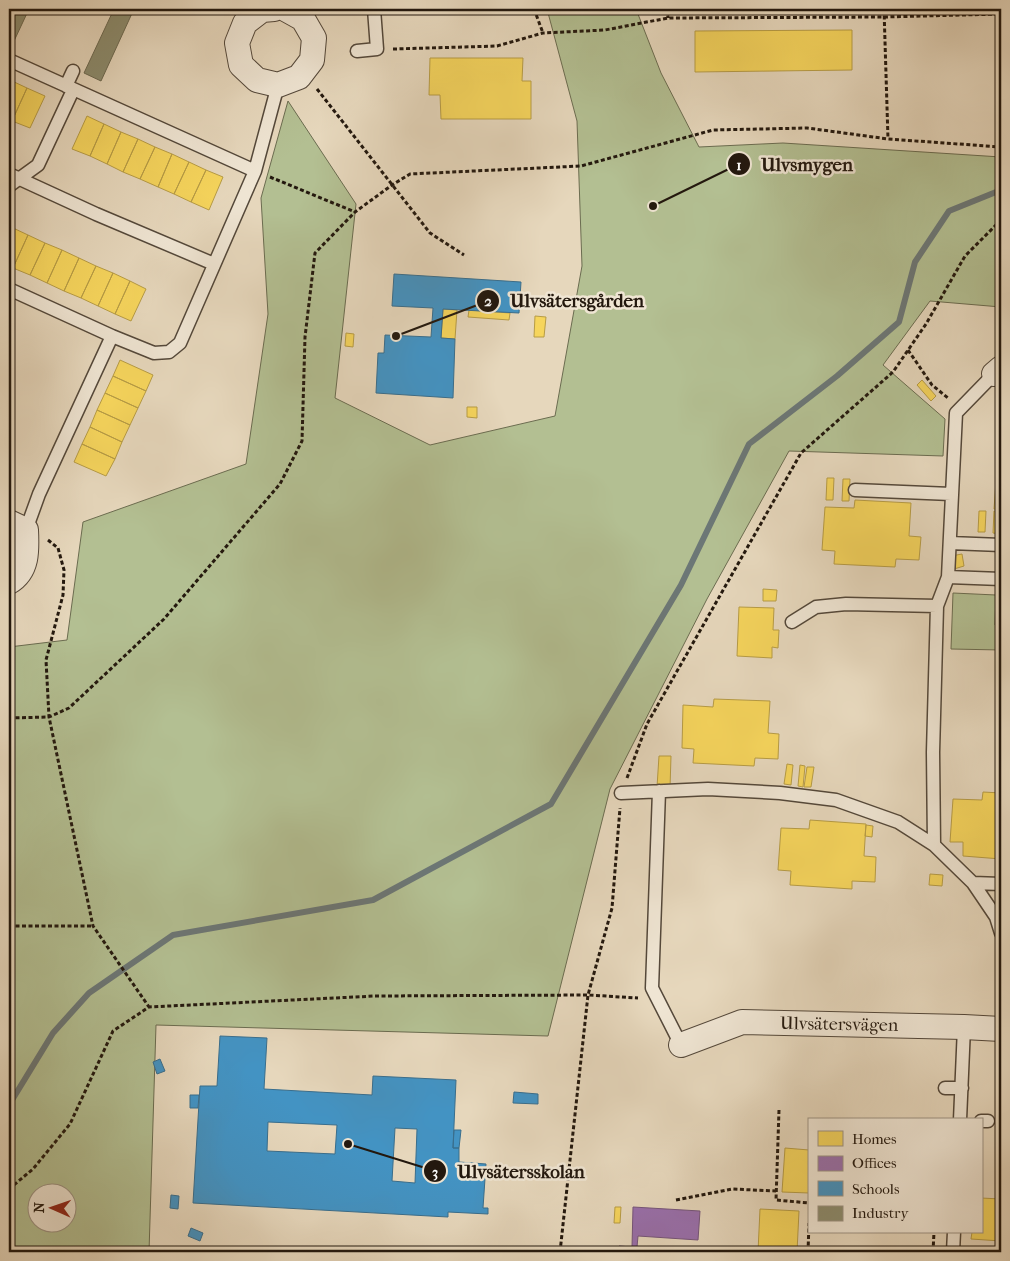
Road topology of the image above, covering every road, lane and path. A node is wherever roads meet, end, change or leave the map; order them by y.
1 (274, 9) edge
2 (374, 9) edge
3 (534, 9) edge
4 (668, 9) edge
5 (884, 9) edge
6 (1001, 14) edge
7 (243, 16) edge
8 (884, 17) junction
9 (668, 18) junction
10 (306, 22) edge
11 (543, 33) junction
12 (377, 49) junction
13 (357, 51) dead end
14 (9, 60) edge
15 (73, 71) dead end
16 (304, 71) junction
17 (278, 85) junction
18 (69, 88) junction
19 (888, 139) junction
20 (1001, 147) edge
21 (255, 171) junction
22 (12, 180) edge
23 (392, 185) junction
24 (355, 212) junction
25 (1001, 220) edge
26 (464, 255) dead end
27 (214, 264) junction
28 (9, 289) edge
29 (112, 336) junction
30 (908, 350) junction
31 (998, 371) edge
32 (950, 400) dead end
33 (855, 490) dead end
34 (951, 494) junction
35 (17, 526) edge
36 (950, 543) junction
37 (1001, 545) edge
38 (948, 577) junction
39 (1001, 580) edge
40 (9, 582) edge
41 (937, 606) junction
42 (792, 622) dead end
43 (49, 717) junction
44 (9, 718) edge
45 (659, 791) junction
46 (621, 793) junction
47 (934, 845) junction
48 (973, 883) junction
49 (1001, 884) edge
50 (9, 926) edge
51 (93, 926) junction
52 (1001, 933) edge
53 (588, 995) junction
54 (658, 1000) junction
55 (149, 1007) junction
56 (964, 1027) junction
57 (1001, 1029) edge
58 (681, 1045) joint
59 (945, 1088) dead end
60 (962, 1088) junction
61 (779, 1110) dead end
62 (960, 1118) edge
63 (9, 1189) edge
64 (776, 1191) junction
65 (676, 1200) dead end
66 (808, 1203) edge
67 (809, 1234) edge
68 (934, 1234) edge
69 (954, 1234) edge
70 (560, 1252) edge
71 (808, 1252) edge
72 (933, 1252) edge
73 (953, 1252) edge

1 - 7 street
2 - 12 lane
3 - 11 path
4 - 9 path
5 - 8 path
6 - 8 path
7 - 17 street
8 - 9 path
8 - 19 path
9 - 11 path
10 - 16 street
11 - 12 path
12 - 13 lane
14 - 18 lane
15 - 18 lane
16 - 17 street
16 - 23 path
17 - 21 lane
18 - 21 lane
18 - 22 lane
19 - 20 path
19 - 23 path
21 - 24 path
21 - 27 lane
22 - 27 lane
23 - 24 path
23 - 26 path
24 - 43 path
25 - 30 path
27 - 29 lane
28 - 29 lane
29 - 35 lane
30 - 32 path
30 - 46 path
31 - 34 lane
33 - 34 lane
34 - 36 lane
35 - 40 street
35 - 43 path
36 - 37 lane
36 - 38 lane
38 - 39 lane
38 - 41 lane
41 - 42 lane
41 - 47 lane
43 - 44 path
43 - 51 path
45 - 46 lane
45 - 47 lane
45 - 54 lane
46 - 53 path
47 - 48 lane
48 - 49 lane
48 - 52 lane
50 - 51 path
51 - 55 path
53 - 54 path
53 - 55 path
53 - 70 path
54 - 58 lane
55 - 63 path
56 - 57 street, Ulvsätersvägen
56 - 58 street, Ulvsätersvägen
56 - 60 lane
59 - 60 lane
60 - 62 lane
61 - 64 path
64 - 65 path
64 - 66 path
67 - 71 path
68 - 72 path
69 - 73 lane

